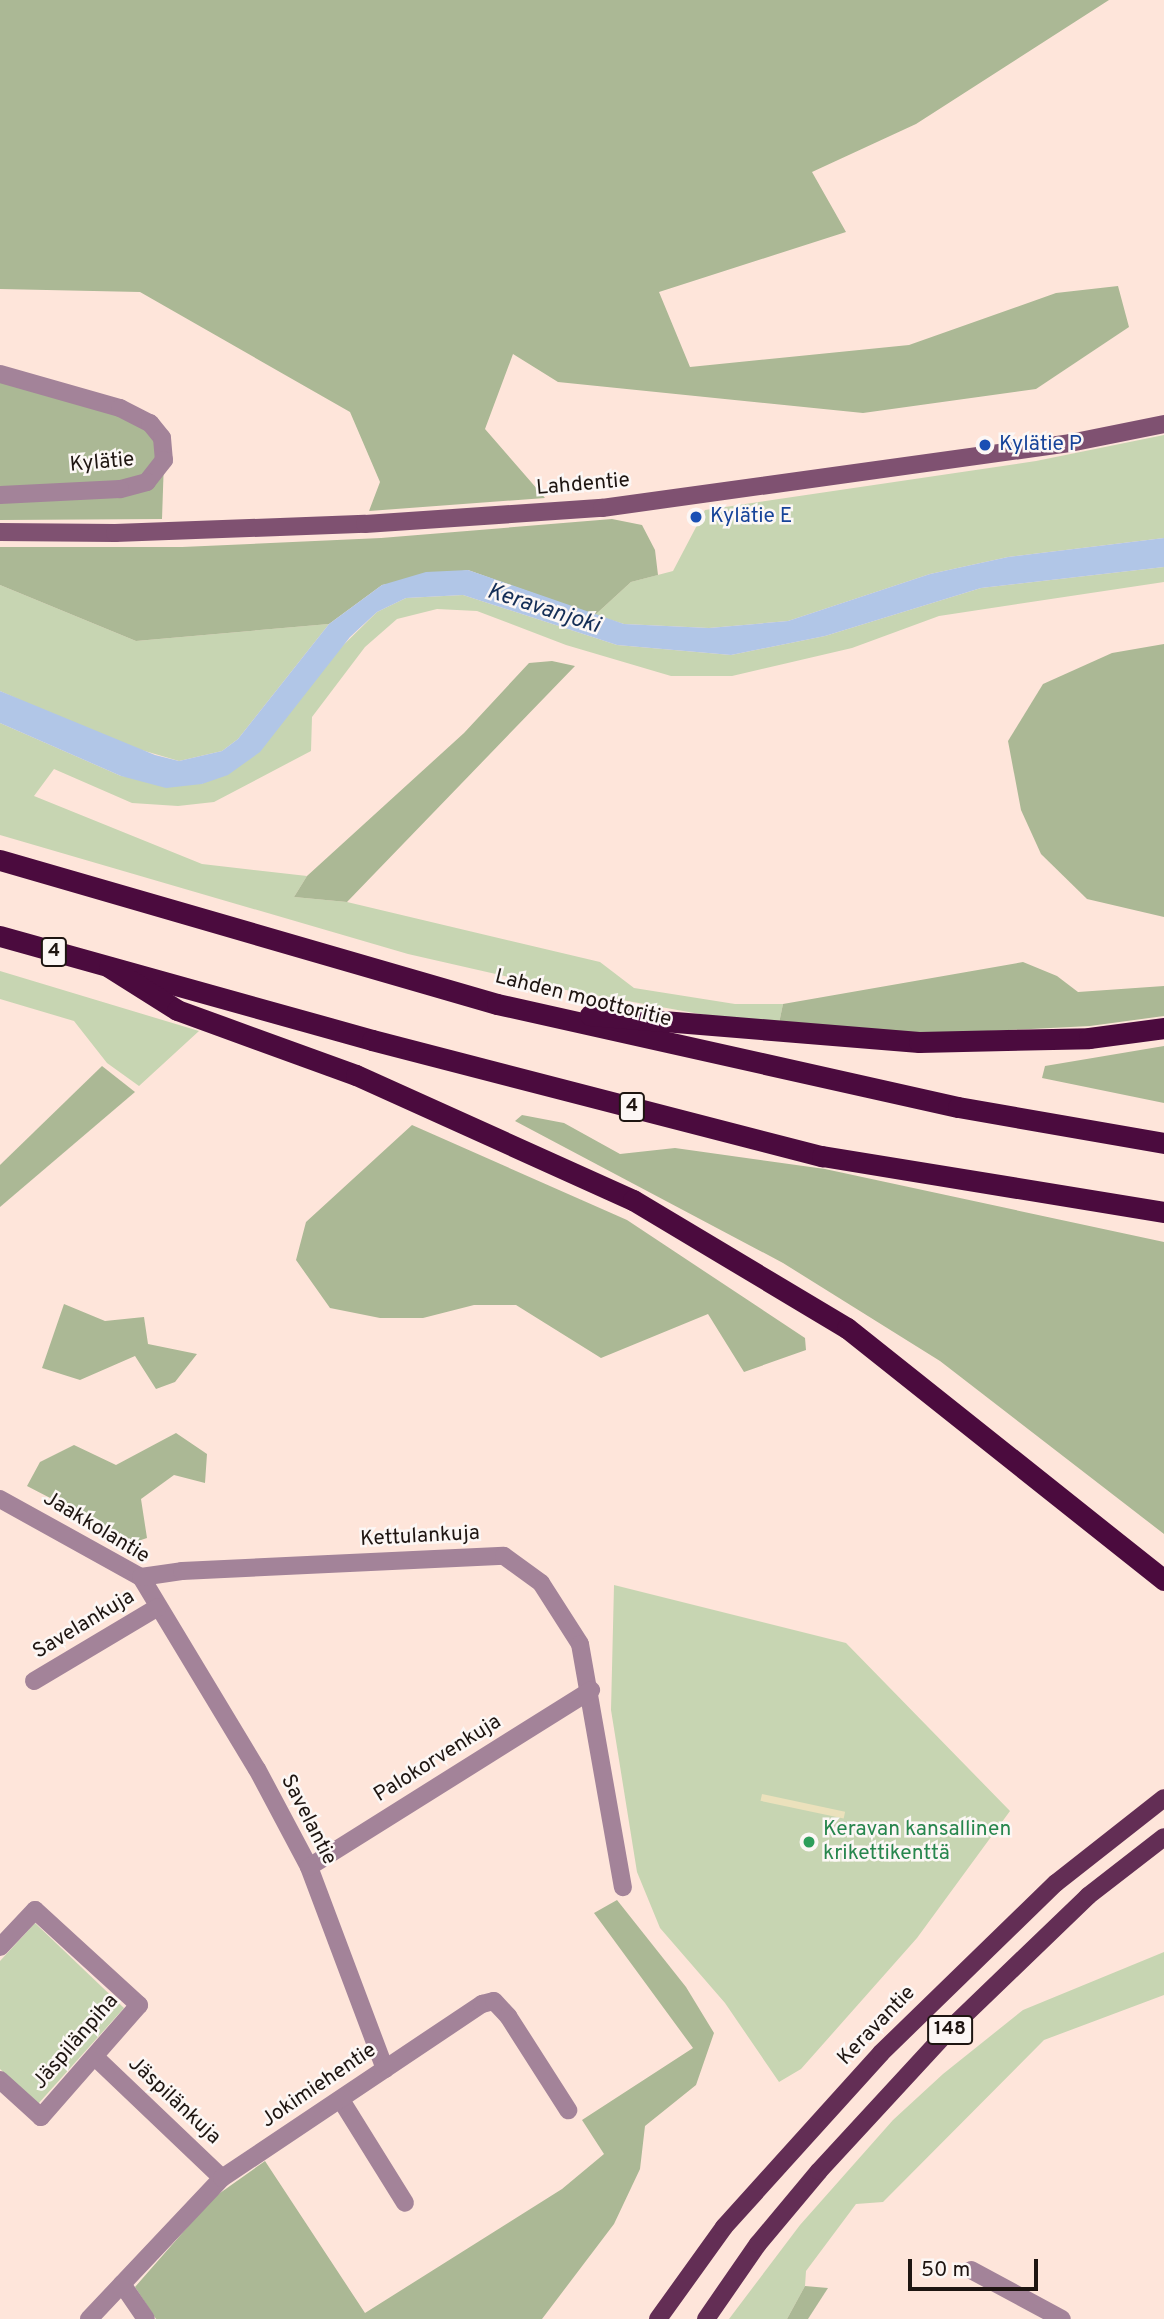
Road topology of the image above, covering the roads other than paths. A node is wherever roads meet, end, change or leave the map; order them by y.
1 (0, 374) edge
2 (1164, 424) edge
3 (0, 495) edge
4 (0, 532) edge
5 (0, 860) edge
6 (0, 936) edge
7 (108, 967) junction
8 (497, 1004) junction
9 (1164, 1028) edge
10 (1164, 1143) edge
11 (1164, 1212) edge
12 (0, 1499) edge
13 (141, 1577) junction
14 (1164, 1580) edge
15 (158, 1607) junction
16 (34, 1681) dead end
17 (591, 1690) junction
18 (1164, 1798) edge
19 (1164, 1837) edge
20 (309, 1867) junction
21 (623, 1887) dead end
22 (0, 1947) edge
23 (95, 2057) junction
24 (385, 2069) junction
25 (0, 2080) edge
26 (341, 2100) junction
27 (568, 2110) dead end
28 (222, 2178) junction
29 (405, 2203) dead end
30 (971, 2270) dead end
31 (122, 2284) junction
32 (89, 2319) edge
33 (146, 2319) edge
34 (658, 2319) edge
35 (706, 2319) edge
36 (1062, 2319) edge

1 - 3 street, Kylätie
2 - 4 main road, Lahdentie
5 - 8 highway, Lahden moottoritie
6 - 7 highway, 4
7 - 11 highway, 4
7 - 14 highway
8 - 9 highway
8 - 10 highway, Lahden moottoritie
12 - 13 street, Jaakkolantie
13 - 15 street, Jaakkolantie
13 - 17 street, Kettulankuja
15 - 16 street, Savelankuja
15 - 20 street, Savelantie
17 - 20 street, Palokorvenkuja
17 - 21 street, Kettulankuja
18 - 34 main road, Keravantie / 148
19 - 35 main road, 148
20 - 24 street, Savelantie
22 - 23 street, Jäspilänpiha
23 - 25 street, Jäspilänpiha
23 - 28 street, Jäspilänkuja
24 - 26 street, Jokimiehentie
24 - 27 street, Jokimiehentie
26 - 28 street, Jokimiehentie
26 - 29 street
28 - 31 street, Jokimiehentie
30 - 36 street
31 - 32 street, Jokimiehentie
31 - 33 street

